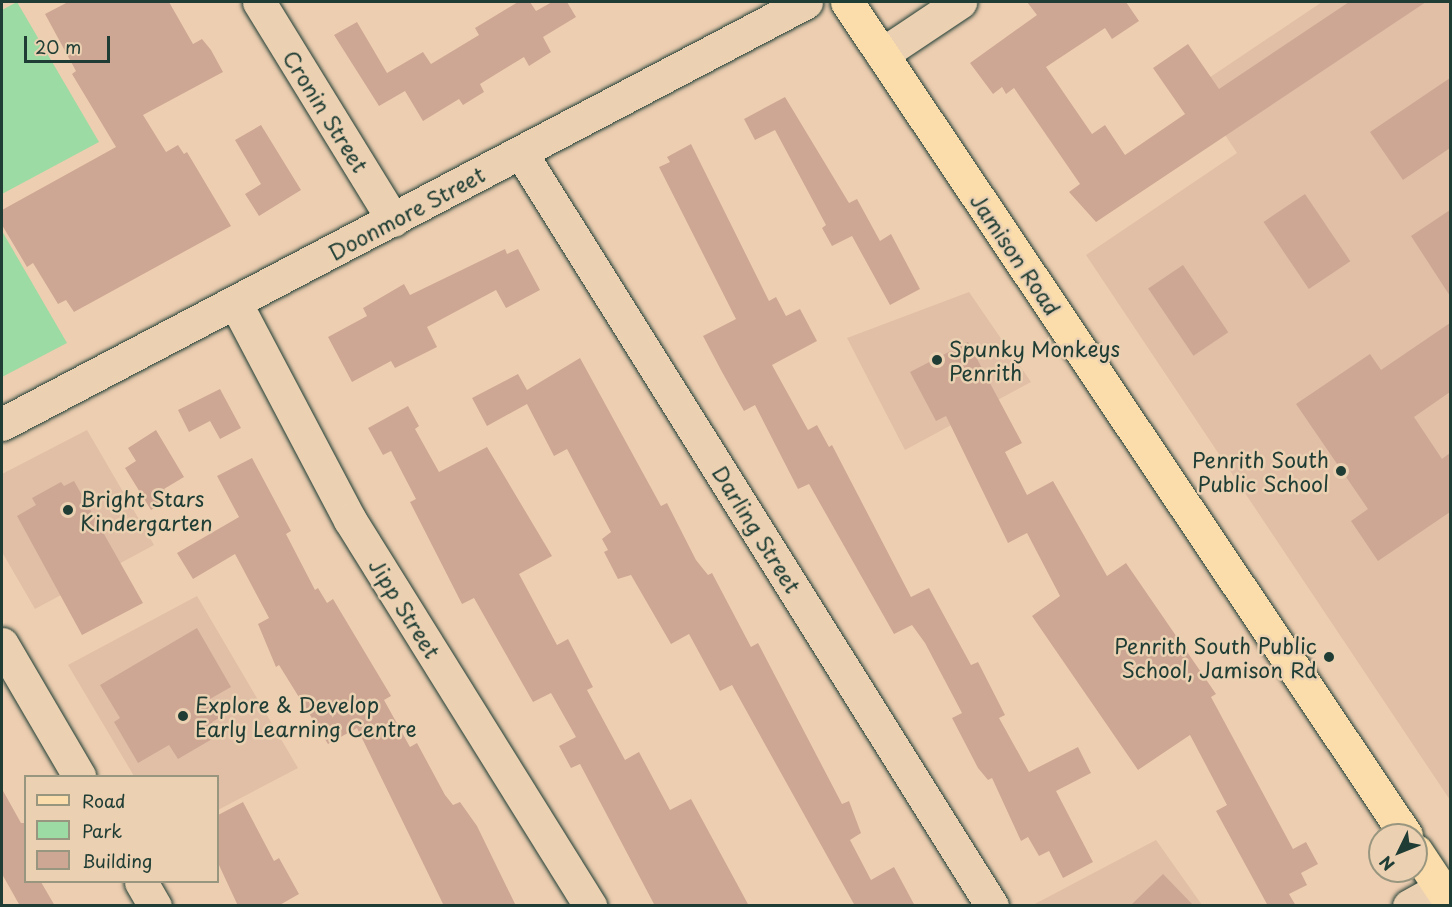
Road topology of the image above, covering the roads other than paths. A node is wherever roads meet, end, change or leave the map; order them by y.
1 (259, 2) edge
2 (806, 2) edge
3 (847, 2) edge
4 (960, 2) edge
5 (882, 54) junction
6 (521, 153) junction
7 (393, 220) junction
8 (235, 302) junction
9 (3, 424) edge
10 (2, 644) edge
11 (78, 775) edge
12 (1398, 823) edge
13 (1428, 869) edge
14 (142, 883) edge
15 (1446, 895) edge
16 (155, 906) edge
17 (590, 906) edge
18 (992, 906) edge
19 (1409, 906) edge

1 - 7 street, Cronin Street
2 - 6 street, Doonmore Street
3 - 5 main road, Jamison Road
4 - 5 street
5 - 12 main road, Jamison Road
6 - 7 street, Doonmore Street
6 - 18 street, Darling Street
7 - 8 street, Doonmore Street
8 - 9 street, Doonmore Street
8 - 17 street, Jipp Street
10 - 11 street
13 - 15 main road
14 - 16 street
15 - 19 street

